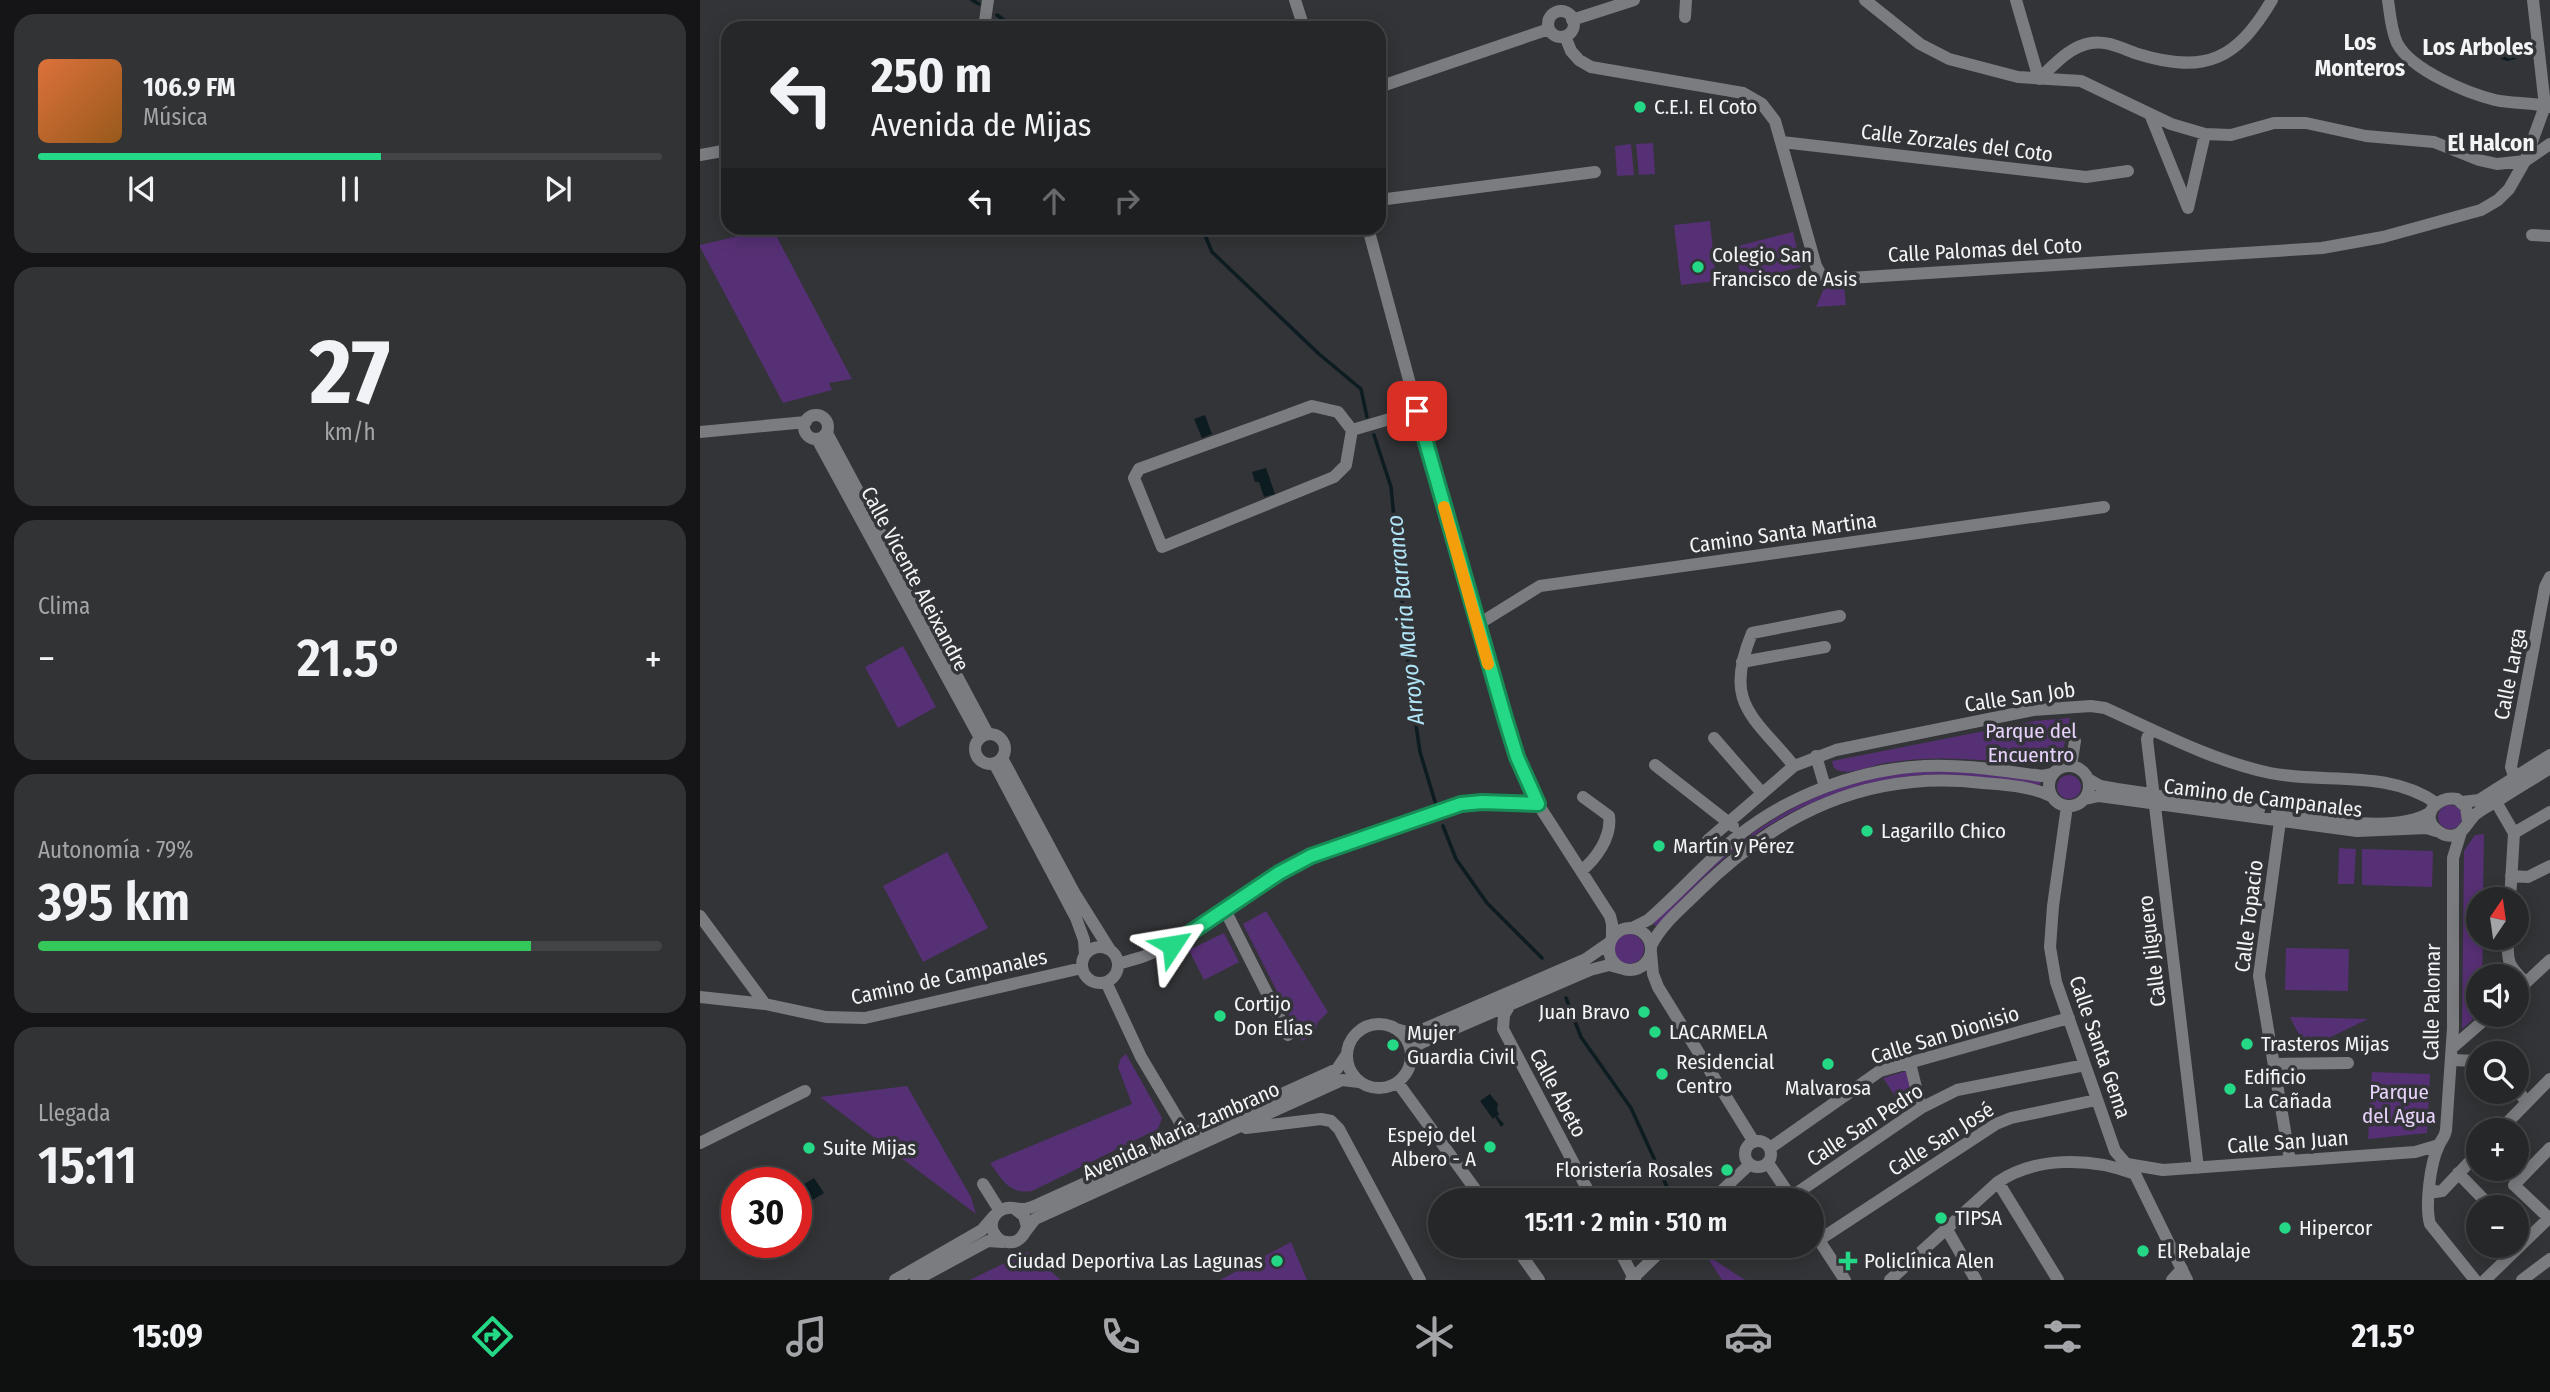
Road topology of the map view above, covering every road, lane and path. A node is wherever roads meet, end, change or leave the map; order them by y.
1 (988, 0) edge
2 (1295, 0) edge
3 (1634, 0) edge
4 (1686, 0) edge
5 (1865, 0) edge
6 (2016, 0) edge
7 (2272, 0) edge
8 (2388, 0) edge
9 (2533, 0) edge
10 (1554, 6) edge
11 (1685, 17) dead end
12 (1572, 20) junction
13 (985, 21) edge
14 (1302, 21) edge
15 (1549, 29) junction
16 (1565, 36) junction
17 (2039, 79) junction
18 (1386, 86) edge
19 (2547, 107) edge
20 (2150, 114) junction
21 (2205, 134) junction
22 (1782, 142) junction
23 (2550, 144) edge
24 (721, 151) edge
25 (700, 155) edge
26 (2525, 161) junction
27 (2128, 171) dead end
28 (1595, 172) dead end
29 (1386, 199) edge
30 (1370, 235) edge
31 (2532, 235) dead end
32 (2550, 236) edge
33 (1417, 411) junction
34 (806, 422) junction
35 (1352, 429) junction
36 (700, 432) edge
37 (822, 436) junction
38 (2104, 507) dead end
39 (2550, 577) edge
40 (1840, 616) dead end
41 (1477, 625) junction
42 (1825, 647) dead end
43 (1742, 662) junction
44 (2151, 729) junction
45 (984, 736) junction
46 (1714, 738) dead end
47 (2075, 741) dead end
48 (2550, 755) edge
49 (1816, 756) junction
50 (998, 761) junction
51 (1655, 765) dead end
52 (1794, 766) junction
53 (2071, 766) junction
54 (2550, 768) edge
55 (2052, 774) junction
56 (2088, 779) junction
57 (2515, 779) junction
58 (1825, 787) junction
59 (1762, 793) junction
60 (2051, 796) junction
61 (1583, 797) dead end
62 (2085, 799) junction
63 (2154, 799) junction
64 (2283, 799) dead end
65 (2462, 802) junction
66 (2496, 802) junction
67 (1538, 804) junction
68 (2067, 806) junction
69 (2433, 807) junction
70 (2550, 812) edge
71 (2281, 817) junction
72 (1727, 822) junction
73 (2465, 827) junction
74 (2441, 833) junction
75 (2514, 833) junction
76 (1741, 834) junction
77 (1708, 840) dead end
78 (2453, 858) junction
79 (2550, 866) edge
80 (1581, 872) junction
81 (2511, 876) junction
82 (2511, 887) edge
83 (1225, 910) junction
84 (700, 916) edge
85 (1610, 916) junction
86 (1631, 928) junction
87 (1610, 940) junction
88 (1110, 950) junction
89 (1651, 950) junction
90 (1085, 955) junction
91 (2550, 960) edge
92 (1118, 964) junction
93 (1082, 968) junction
94 (1623, 969) junction
95 (2529, 980) edge
96 (1106, 982) junction
97 (1658, 987) junction
98 (701, 996) edge
99 (1511, 1003) junction
100 (765, 1004) junction
101 (2069, 1018) junction
102 (2478, 1027) edge
103 (1396, 1029) junction
104 (1288, 1035) dead end
105 (1347, 1054) junction
106 (2451, 1054) junction
107 (1411, 1058) junction
108 (2466, 1058) edge
109 (1910, 1063) junction
110 (2348, 1063) dead end
111 (2274, 1064) junction
112 (2085, 1065) junction
113 (2550, 1079) edge
114 (1359, 1082) junction
115 (1398, 1083) junction
116 (805, 1091) dead end
117 (2096, 1100) junction
118 (2529, 1100) edge
119 (2525, 1104) edge
120 (1921, 1108) junction
121 (2512, 1118) edge
122 (1232, 1129) junction
123 (1188, 1136) junction
124 (1754, 1142) junction
125 (700, 1143) edge
126 (2439, 1145) junction
127 (1770, 1148) junction
128 (2550, 1148) edge
129 (2415, 1152) junction
130 (2290, 1161) junction
131 (1768, 1163) junction
132 (1750, 1164) junction
133 (2126, 1164) junction
134 (2466, 1165) edge
135 (2108, 1166) junction
136 (2198, 1168) junction
137 (2163, 1170) junction
138 (2432, 1172) junction
139 (2458, 1173) junction
140 (1998, 1182) junction
141 (983, 1184) dead end
142 (1474, 1188) edge
143 (1587, 1188) edge
144 (1725, 1188) edge
145 (1785, 1188) edge
146 (1808, 1188) edge
147 (2430, 1188) junction
148 (2479, 1195) edge
149 (2147, 1197) junction
150 (1014, 1208) junction
151 (997, 1213) junction
152 (2549, 1218) edge
153 (1946, 1228) junction
154 (2529, 1232) edge
155 (1025, 1233) junction
156 (1824, 1237) edge
157 (1006, 1242) junction
158 (1824, 1248) edge
159 (1523, 1258) edge
160 (1623, 1258) edge
161 (1654, 1258) edge
162 (2504, 1258) edge
163 (2550, 1259) edge
164 (2184, 1274) edge
165 (1633, 1279) edge
166 (895, 1280) edge
167 (916, 1280) edge
168 (1420, 1280) edge
169 (1539, 1280) edge
170 (1845, 1280) edge
171 (1890, 1280) edge
172 (1976, 1280) edge
173 (2058, 1280) edge
174 (2172, 1280) edge
175 (2475, 1280) edge
176 (2486, 1280) edge
177 (2522, 1280) edge

1 - 13 street
2 - 14 street
3 - 12 street
4 - 11 street
5 - 17 street
6 - 17 street
7 - 17 street
8 - 19 street
9 - 19 street
10 - 12 street
10 - 15 street
12 - 16 street
15 - 16 street
15 - 18 street
16 - 22 street, Calle Palomas del Coto
17 - 20 street
19 - 26 street, Calle Palomas del Coto
20 - 21 street
20 - 21 street
21 - 26 street
22 - 26 street, Calle Palomas del Coto
22 - 27 street, Calle Zorzales del Coto
23 - 26 street, Calle Palomas del Coto
24 - 25 street
28 - 29 street
30 - 33 street
31 - 32 street
33 - 35 street
33 - 41 street
34 - 36 street
34 - 37 street
34 - 37 street
35 - 35 street
37 - 45 street, Calle Vicente Aleixandre
38 - 41 street, Camino Santa Martina
39 - 57 street, Calle Larga
40 - 43 street
41 - 67 street
42 - 43 street
43 - 52 street
44 - 49 street, Calle San Job
44 - 63 street, Calle Jilguero
44 - 69 street, Calle San Job
45 - 50 street, Calle Vicente Aleixandre
45 - 50 street, Calle Vicente Aleixandre
46 - 59 street
47 - 53 street
48 - 57 street
49 - 52 street, Calle San Job
49 - 58 street
50 - 88 street
50 - 90 street, Calle Vicente Aleixandre
51 - 72 street
52 - 59 street, Calle San Job
53 - 55 street
53 - 56 street
54 - 66 street
55 - 58 street
55 - 60 street
56 - 62 street
56 - 63 street, Camino de Campanales
57 - 65 street
58 - 76 street
59 - 72 street, Calle San Job
60 - 68 street
60 - 89 street
61 - 80 street
62 - 63 street, Camino de Campanales
62 - 68 street
63 - 71 street, Camino de Campanales
63 - 136 street, Calle Jilguero
64 - 71 street, Calle Topacio
65 - 69 street
65 - 73 street
66 - 73 street
66 - 75 street
67 - 80 street
67 - 83 street
68 - 101 street, Calle Santa Gema
69 - 71 street, Camino de Campanales
69 - 74 street
70 - 75 street
71 - 74 street, Camino de Campanales
71 - 111 street, Calle Topacio
72 - 76 street
72 - 77 street, Calle San Job
73 - 74 street
73 - 78 street, Calle Palomar
74 - 78 street, Calle Palomar
75 - 81 street
76 - 86 street
78 - 106 street, Calle Palomar
79 - 81 street
80 - 85 street
81 - 82 street
83 - 92 street
83 - 104 street
84 - 100 street
85 - 86 street
85 - 87 street
86 - 87 street
86 - 89 street
87 - 94 street
87 - 103 street
88 - 90 street
88 - 92 street
89 - 94 street
89 - 97 street
90 - 93 street
91 - 95 street
92 - 96 street
93 - 96 street
93 - 100 street, Camino de Campanales
94 - 97 street
94 - 99 street
96 - 123 street
97 - 124 street
98 - 100 street, Camino de Campanales
99 - 107 street
99 - 143 street, Calle Abeto
101 - 109 street, Calle San Dionisio
101 - 112 street, Calle Santa Gema
102 - 106 street
103 - 105 street
103 - 107 street
105 - 114 street
105 - 123 street, Avenida María Zambrano
106 - 108 street
106 - 126 street, Calle Palomar
107 - 115 street
109 - 120 street
109 - 127 street, Calle San Dionisio
110 - 111 street
111 - 130 street, Calle Topacio
112 - 117 street, Calle Santa Gema
112 - 120 street, Calle San Pedro
113 - 118 street
114 - 115 street
114 - 122 street, Avenida María Zambrano
115 - 142 street
116 - 125 street
117 - 133 street, Calle Santa Gema
117 - 156 street, Calle San José
119 - 121 street
120 - 146 street, Calle San Pedro
122 - 155 street, Avenida María Zambrano
122 - 168 street
123 - 150 street, Avenida María Zambrano
124 - 127 street
124 - 132 street
126 - 129 street
126 - 138 street, Calle Palomar
127 - 131 street
128 - 152 street
129 - 130 street, Calle San Juan
129 - 138 street
130 - 136 street, Calle San Juan
131 - 132 street
131 - 145 street
132 - 144 street
133 - 135 street, Calle San Juan
133 - 135 street
133 - 137 street, Calle San Juan
133 - 149 street, Calle Santa Gema
134 - 139 street
135 - 140 street, Calle San Juan
136 - 137 street, Calle San Juan
137 - 149 street
138 - 147 street, Calle Palomar
139 - 147 street
139 - 148 street
140 - 153 street, Calle San Juan
140 - 173 street
141 - 151 street
147 - 175 street, Calle Palomar
149 - 164 street, Calle Santa Gema
150 - 151 street
150 - 155 street
151 - 157 street
151 - 166 street
152 - 154 street
153 - 171 street, Calle San Juan
153 - 172 street
155 - 157 street
157 - 167 street
158 - 170 street
159 - 169 street
160 - 165 street
161 - 165 street
162 - 176 street
163 - 177 street
164 - 174 street

